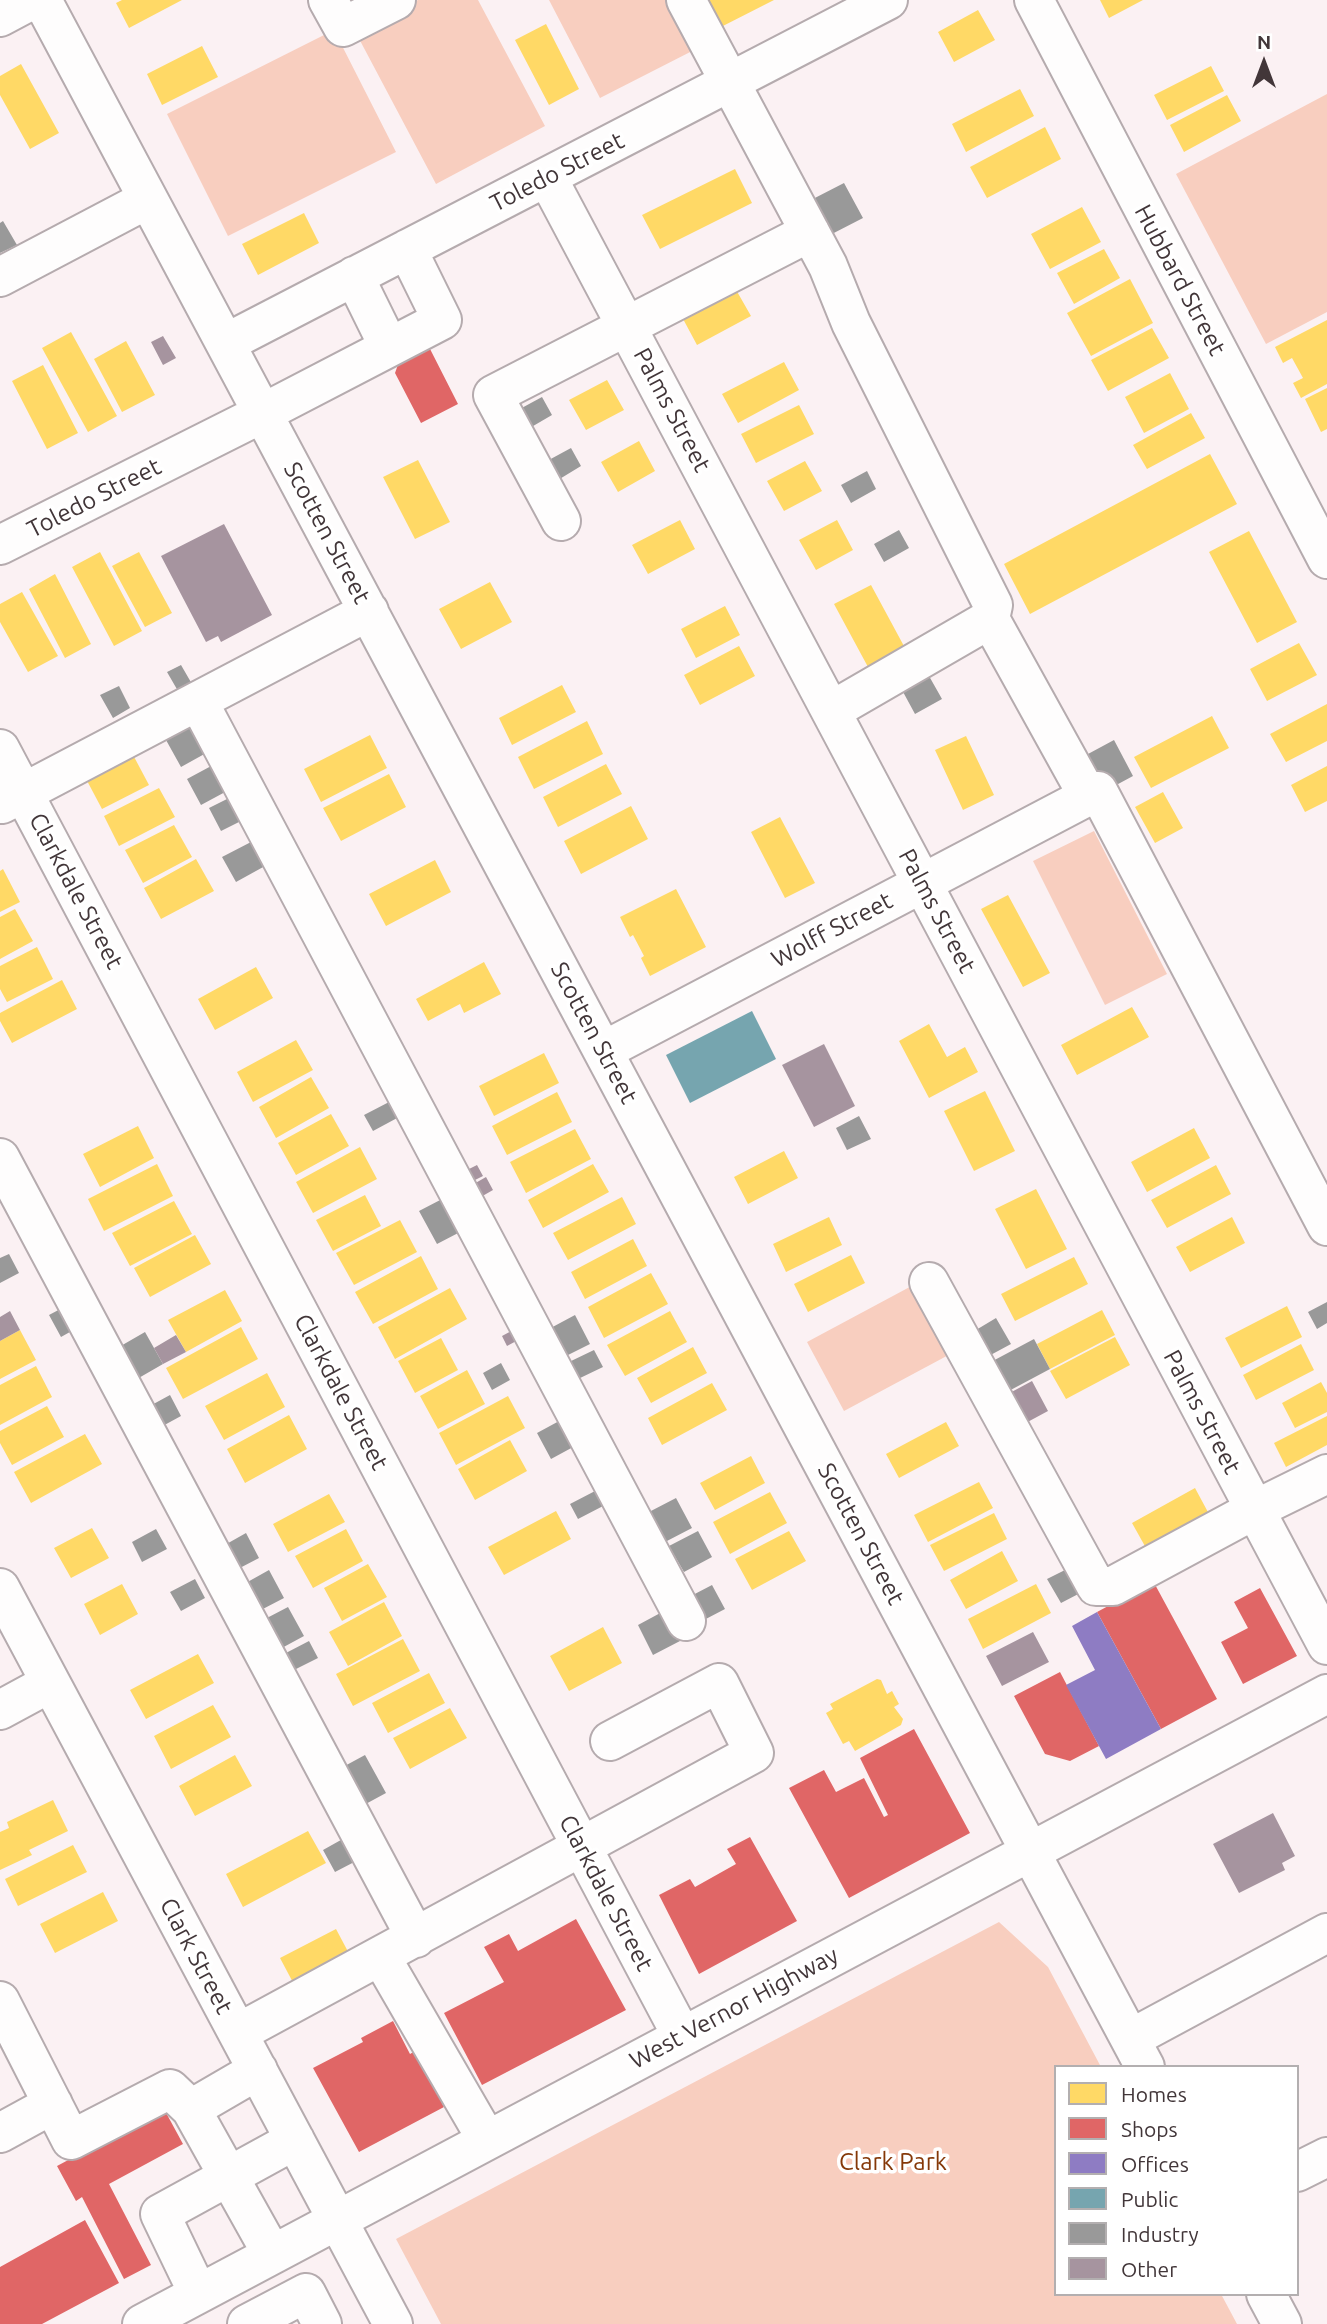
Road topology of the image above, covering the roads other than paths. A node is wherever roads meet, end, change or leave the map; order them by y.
1 (32, 0) edge
2 (42, 0) edge
3 (328, 0) edge
4 (396, 0) edge
5 (686, 0) edge
6 (888, 0) edge
7 (1034, 0) edge
8 (0, 17) edge
9 (730, 82) junction
10 (547, 177) junction
11 (148, 199) junction
12 (810, 232) junction
13 (407, 249) junction
14 (354, 276) junction
15 (0, 277) edge
16 (627, 326) junction
17 (226, 343) junction
18 (389, 347) junction
19 (263, 414) junction
20 (561, 521) dead end
21 (0, 545) edge
22 (1327, 559) edge
23 (369, 611) junction
24 (990, 619) junction
25 (198, 701) junction
26 (831, 711) junction
27 (0, 749) edge
28 (1093, 793) junction
29 (12, 799) edge
30 (922, 883) junction
31 (603, 1051) junction
32 (0, 1158) edge
33 (1327, 1226) edge
34 (929, 1282) dead end
35 (1327, 1474) edge
36 (1254, 1510) junction
37 (0, 1588) edge
38 (686, 1621) dead end
39 (1327, 1645) edge
40 (50, 1683) junction
41 (1327, 1695) edge
42 (0, 1710) edge
43 (610, 1741) dead end
44 (582, 1848) junction
45 (1030, 1851) junction
46 (1327, 1933) edge
47 (416, 1938) junction
48 (381, 1957) junction
49 (0, 2001) edge
50 (238, 2033) junction
51 (682, 2036) junction
52 (1137, 2053) edge
53 (258, 2070) junction
54 (53, 2104) junction
55 (191, 2109) junction
56 (0, 2133) edge
57 (295, 2140) junction
58 (487, 2140) junction
59 (1327, 2157) edge
60 (1299, 2171) edge
61 (229, 2176) junction
62 (337, 2219) junction
63 (267, 2257) junction
64 (1267, 2296) edge
65 (189, 2307) edge
66 (271, 2316) edge
67 (142, 2324) edge
68 (322, 2324) edge
69 (393, 2324) edge
70 (1282, 2324) edge

1 - 8 street
2 - 11 street, Scotten Street
3 - 4 street
5 - 9 street
6 - 9 street, Toledo Street
7 - 22 street, Hubbard Street
9 - 10 street, Toledo Street
9 - 12 street
10 - 13 street, Toledo Street
10 - 16 street, Palms Street
11 - 15 street
11 - 17 street, Scotten Street
12 - 16 street
12 - 24 street
13 - 14 street, Toledo Street
13 - 18 street, Toledo Street
14 - 17 street, Toledo Street
14 - 18 street
16 - 20 street
16 - 26 street, Palms Street
17 - 19 street, Scotten Street
18 - 19 street, Toledo Street
19 - 21 street, Toledo Street
19 - 23 street, Scotten Street
23 - 25 street
23 - 31 street, Scotten Street
24 - 26 street
24 - 28 street
25 - 29 street
25 - 38 street
26 - 30 street, Palms Street
27 - 29 street, Clarkdale Street
28 - 30 street, Wolff Street
28 - 33 street
29 - 44 street, Clarkdale Street
30 - 31 street, Wolff Street
30 - 36 street, Palms Street
31 - 45 street, Scotten Street
32 - 47 street
34 - 36 street
35 - 36 street
36 - 39 street, Palms Street
37 - 40 street, Clark Street
40 - 42 street
40 - 50 street, Clark Street
41 - 45 street, West Vernor Highway
43 - 44 street
44 - 47 street
44 - 51 street, Clarkdale Street
45 - 51 street, West Vernor Highway
45 - 52 street, Scotten Street
46 - 52 street
47 - 48 street
48 - 50 street
48 - 58 street
49 - 54 street
50 - 53 street, Clark Street
51 - 58 street, West Vernor Highway
53 - 55 street
53 - 57 street, Clark Street
54 - 55 street
54 - 56 street
55 - 61 street
57 - 61 street
57 - 62 street, Clark Street
58 - 62 street, West Vernor Highway
59 - 60 street
61 - 63 street
61 - 65 street
62 - 63 street, West Vernor Highway
62 - 69 street, Clark Street
63 - 65 street, West Vernor Highway
63 - 66 street
64 - 70 street
65 - 67 street, West Vernor Highway
66 - 68 street

